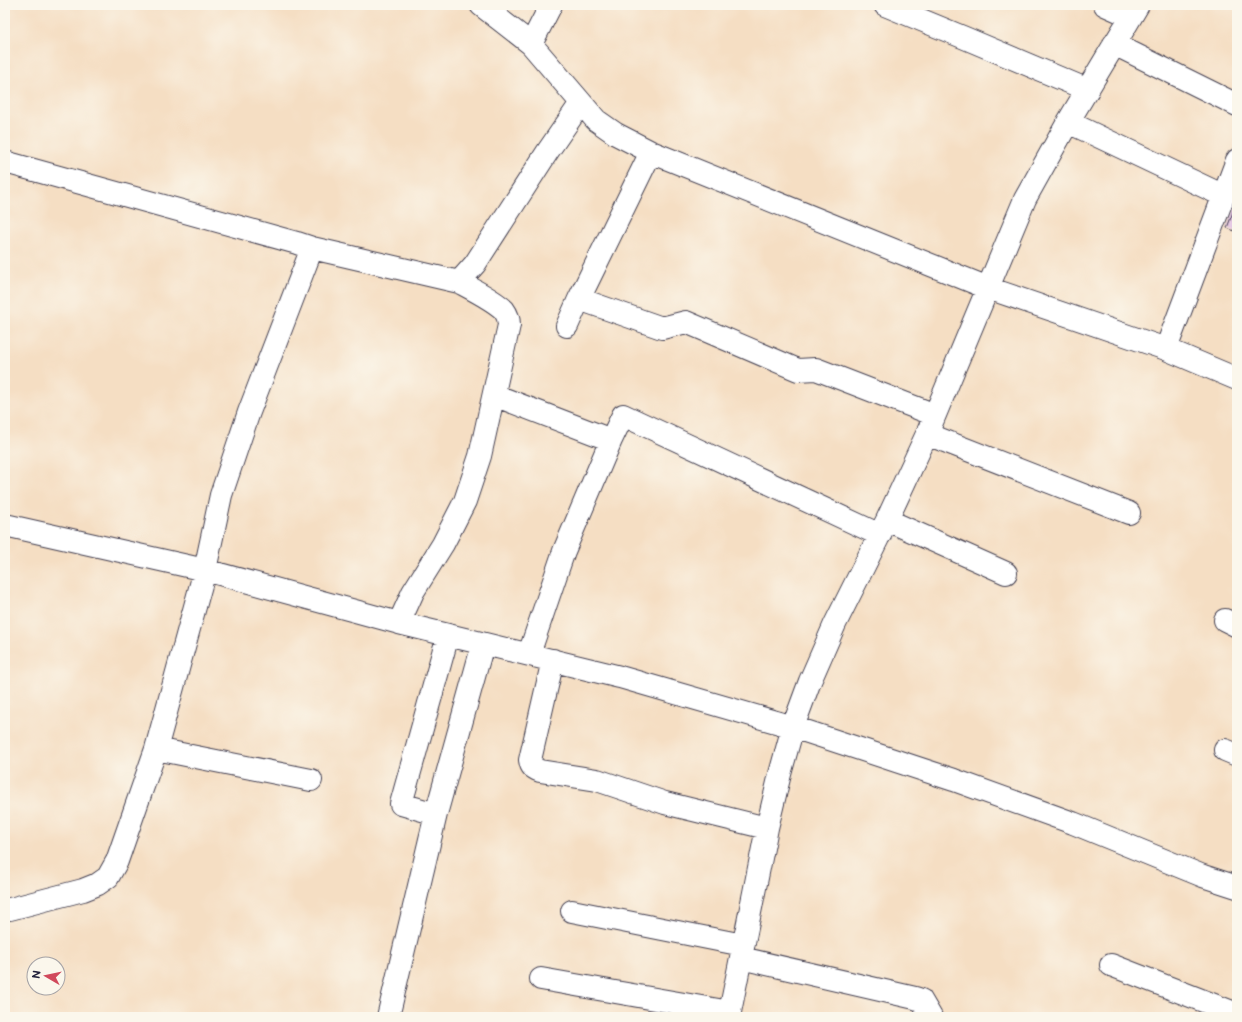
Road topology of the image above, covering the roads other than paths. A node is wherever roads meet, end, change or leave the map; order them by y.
1 (481, 5) edge
2 (551, 5) edge
3 (885, 5) edge
4 (1104, 5) edge
5 (1134, 11) edge
6 (531, 44) junction
7 (1114, 44) junction
8 (1088, 90) junction
9 (581, 103) junction
10 (1237, 106) edge
11 (1068, 122) junction
12 (651, 152) junction
13 (1237, 160) edge
14 (5, 162) edge
15 (1224, 196) junction
16 (312, 248) junction
17 (459, 282) junction
18 (988, 288) junction
19 (579, 299) junction
20 (567, 326) dead end
21 (1166, 349) junction
22 (1237, 379) edge
23 (494, 395) junction
24 (931, 424) junction
25 (611, 440) junction
26 (1129, 513) dead end
27 (5, 525) edge
28 (884, 528) junction
29 (205, 570) junction
30 (1006, 573) dead end
31 (399, 623) junction
32 (448, 635) junction
33 (483, 644) junction
34 (529, 654) junction
35 (553, 660) junction
36 (793, 727) junction
37 (156, 749) junction
38 (311, 780) dead end
39 (436, 814) junction
40 (767, 828) junction
41 (1237, 887) edge
42 (10, 909) dead end
43 (572, 911) dead end
44 (742, 951) junction
45 (1111, 965) dead end
46 (541, 979) dead end
47 (1237, 1014) edge
48 (729, 1015) edge
49 (388, 1017) edge
50 (931, 1017) edge

1 - 6 street
2 - 6 street
3 - 8 street
4 - 5 street
5 - 7 street
6 - 9 street
7 - 8 street
7 - 10 street
8 - 11 street
9 - 12 street
9 - 17 street
11 - 15 street
11 - 18 street
12 - 18 street
12 - 19 street
13 - 15 street
14 - 16 street
15 - 21 street
16 - 17 street
16 - 29 street
17 - 23 street
18 - 21 street
18 - 24 street
19 - 20 street
19 - 24 street
21 - 22 street
23 - 25 street
23 - 31 street
24 - 26 street
24 - 28 street
25 - 28 street
25 - 34 street
27 - 29 street
28 - 30 street
28 - 36 street
29 - 31 street
29 - 37 street
31 - 32 street
32 - 33 street
32 - 39 street
33 - 34 street
33 - 39 street
34 - 35 street
35 - 36 street
35 - 40 street
36 - 40 street
36 - 41 street
37 - 38 street
37 - 42 street
39 - 49 street
40 - 44 street
43 - 44 street
44 - 48 street
44 - 50 street
45 - 47 street
46 - 48 street

